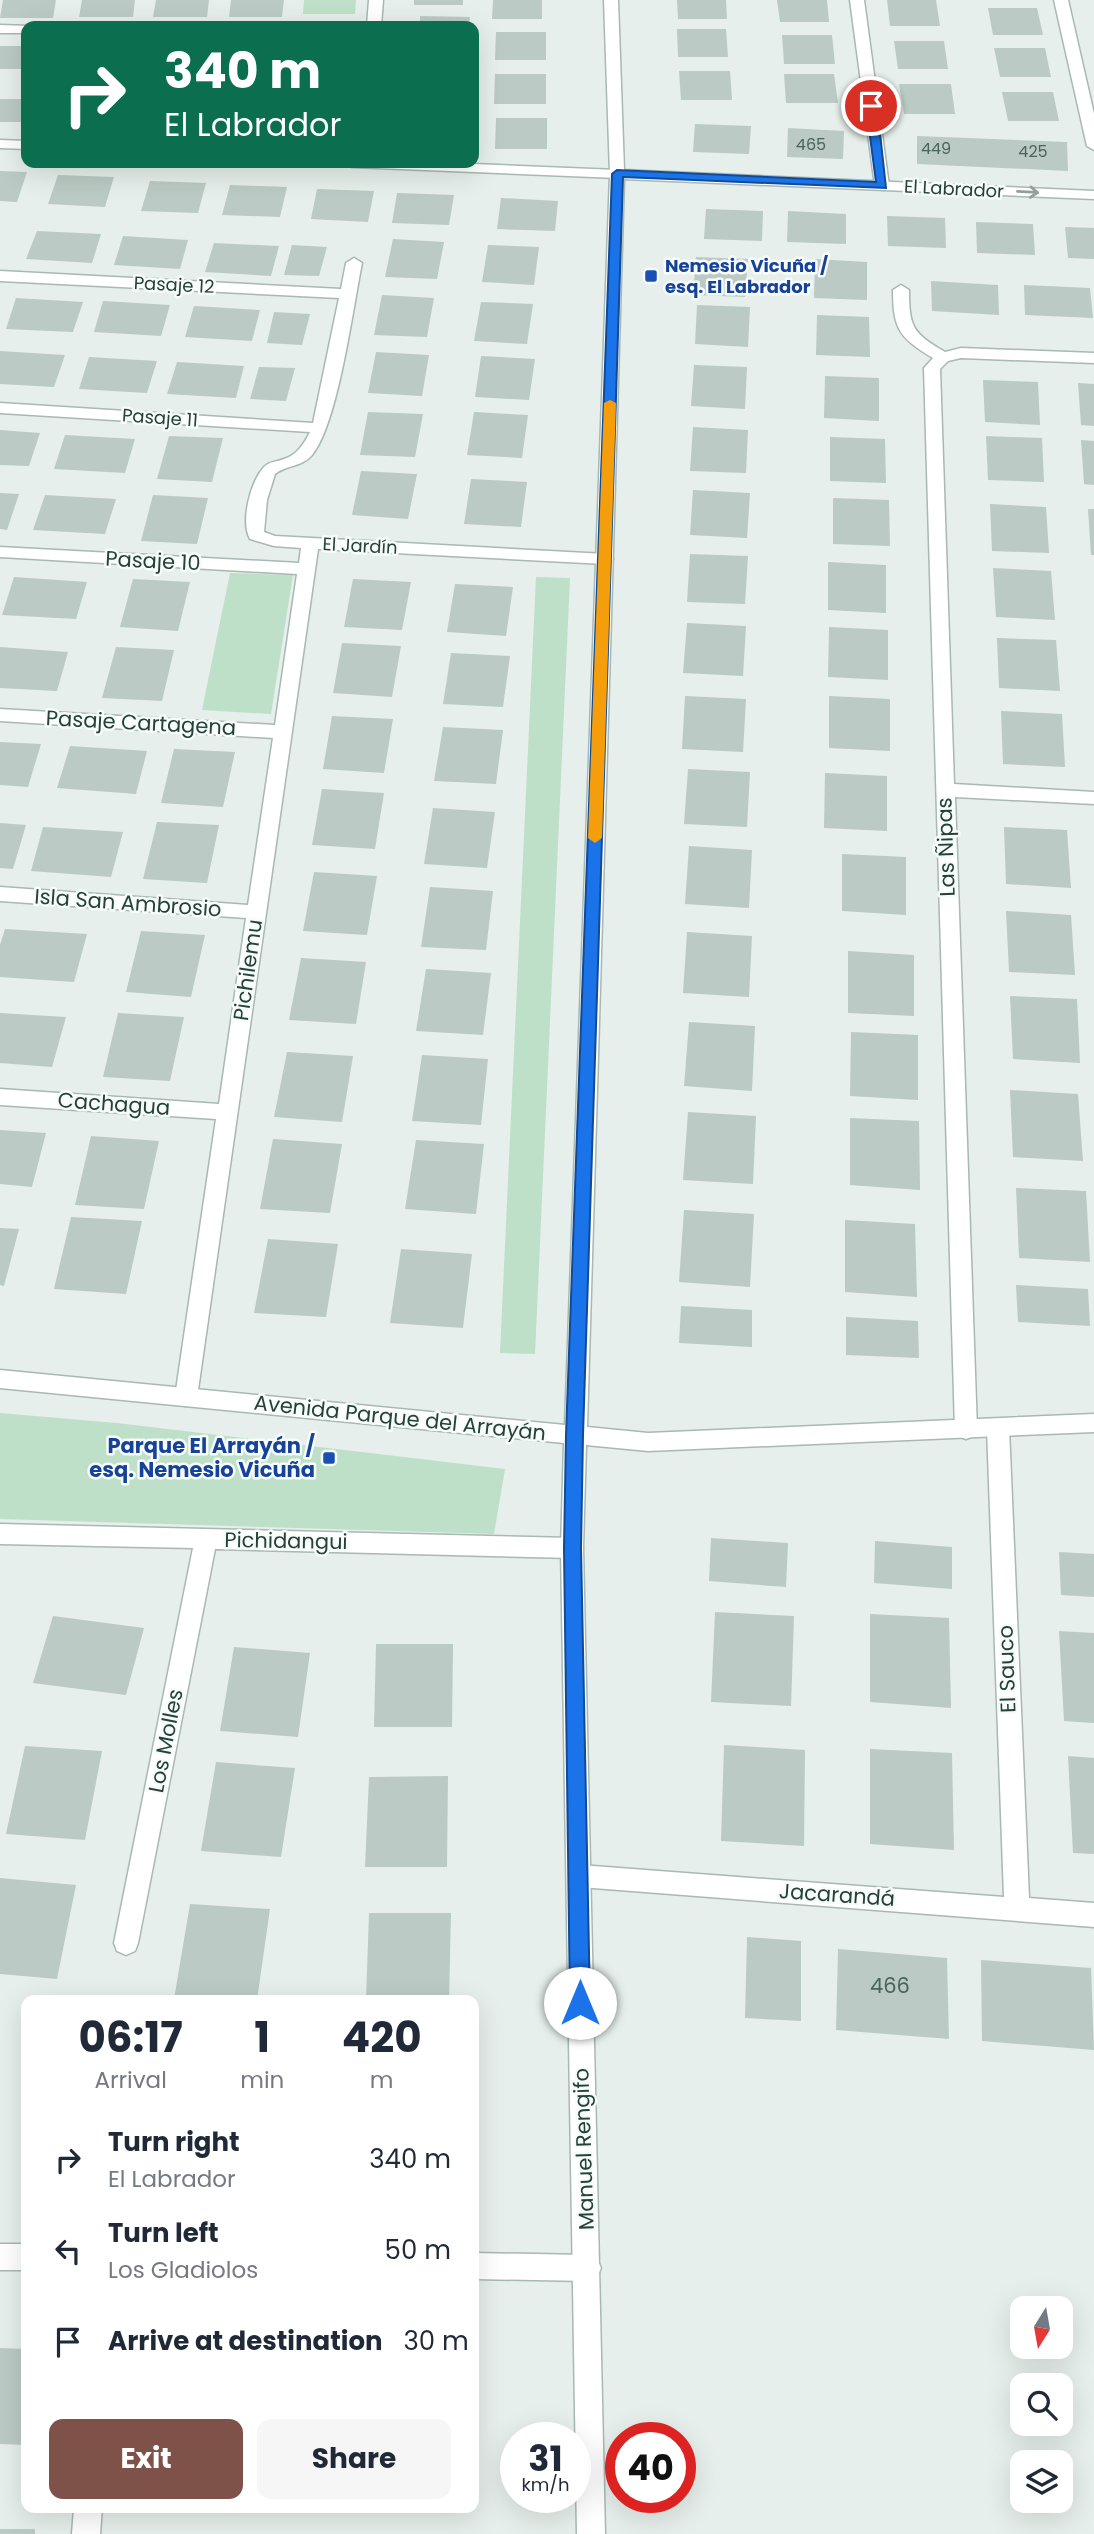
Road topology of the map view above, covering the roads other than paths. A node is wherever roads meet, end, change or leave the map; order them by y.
1 (376, 0) edge
2 (611, 0) edge
3 (857, 0) edge
4 (1061, 0) edge
5 (374, 21) edge
6 (0, 29) edge
7 (21, 29) edge
8 (0, 144) edge
9 (21, 145) edge
10 (1094, 146) edge
11 (479, 168) edge
12 (617, 174) junction
13 (882, 186) junction
14 (1094, 195) edge
15 (354, 263) dead end
16 (0, 276) edge
17 (901, 290) dead end
18 (347, 294) junction
19 (943, 357) junction
20 (1094, 358) edge
21 (0, 408) edge
22 (320, 428) junction
23 (310, 543) junction
24 (0, 552) edge
25 (605, 559) junction
26 (306, 569) junction
27 (0, 715) edge
28 (282, 732) junction
29 (945, 790) junction
30 (1094, 798) edge
31 (0, 894) edge
32 (256, 912) junction
33 (0, 1097) edge
34 (227, 1112) junction
35 (0, 1379) edge
36 (186, 1397) junction
37 (1094, 1423) edge
38 (998, 1428) junction
39 (966, 1430) junction
40 (575, 1435) junction
41 (0, 1534) edge
42 (206, 1539) junction
43 (572, 1548) junction
44 (580, 1876) junction
45 (1017, 1909) junction
46 (1094, 1915) edge
47 (126, 1943) dead end
48 (0, 2257) edge
49 (21, 2257) edge
50 (479, 2266) edge
51 (588, 2268) junction
52 (88, 2513) edge
53 (86, 2534) edge
54 (591, 2534) edge

1 - 5 street
2 - 12 street, Manuel Rengifo
3 - 13 street
4 - 10 street
6 - 7 street
8 - 9 street
11 - 12 street, El Labrador
12 - 13 street, El Labrador
12 - 25 street, Manuel Rengifo
13 -> 14 street, El Labrador
15 - 18 street
16 - 18 street, Pasaje 12
17 - 19 street
18 - 22 street
19 - 20 street
19 - 29 street, Las Ñipas
21 - 22 street, Pasaje 11
22 - 23 street, El Jardín
23 - 25 street, El Jardín
23 - 26 street, Pichilemu
24 - 26 street, Pasaje 10
25 - 40 street, Manuel Rengifo
26 - 28 street, Pichilemu
27 - 28 street, Pasaje Cartagena
28 - 32 street, Pichilemu
29 - 30 street
29 - 39 street, Las Ñipas
31 - 32 street, Isla San Ambrosio
32 - 34 street, Pichilemu
33 - 34 street, Cachagua
34 - 36 street, Pichilemu
35 - 36 street, Avenida Parque del Arrayán
36 - 40 street, Avenida Parque del Arrayán
37 - 38 street, Avenida Parque del Arrayán
38 - 39 street, Avenida Parque del Arrayán
38 - 45 street, El Sauco
39 - 40 street, Avenida Parque del Arrayán
40 - 43 street, Manuel Rengifo
41 - 42 street, Pichidangui
42 - 43 street, Pichidangui
42 - 47 street, Los Molles
43 - 44 street, Manuel Rengifo
44 - 45 street, Jacarandá
44 - 51 street, Manuel Rengifo
45 - 46 street, Jacarandá
48 - 49 street
50 - 51 street
51 - 54 street, Manuel Rengifo
52 - 53 street

